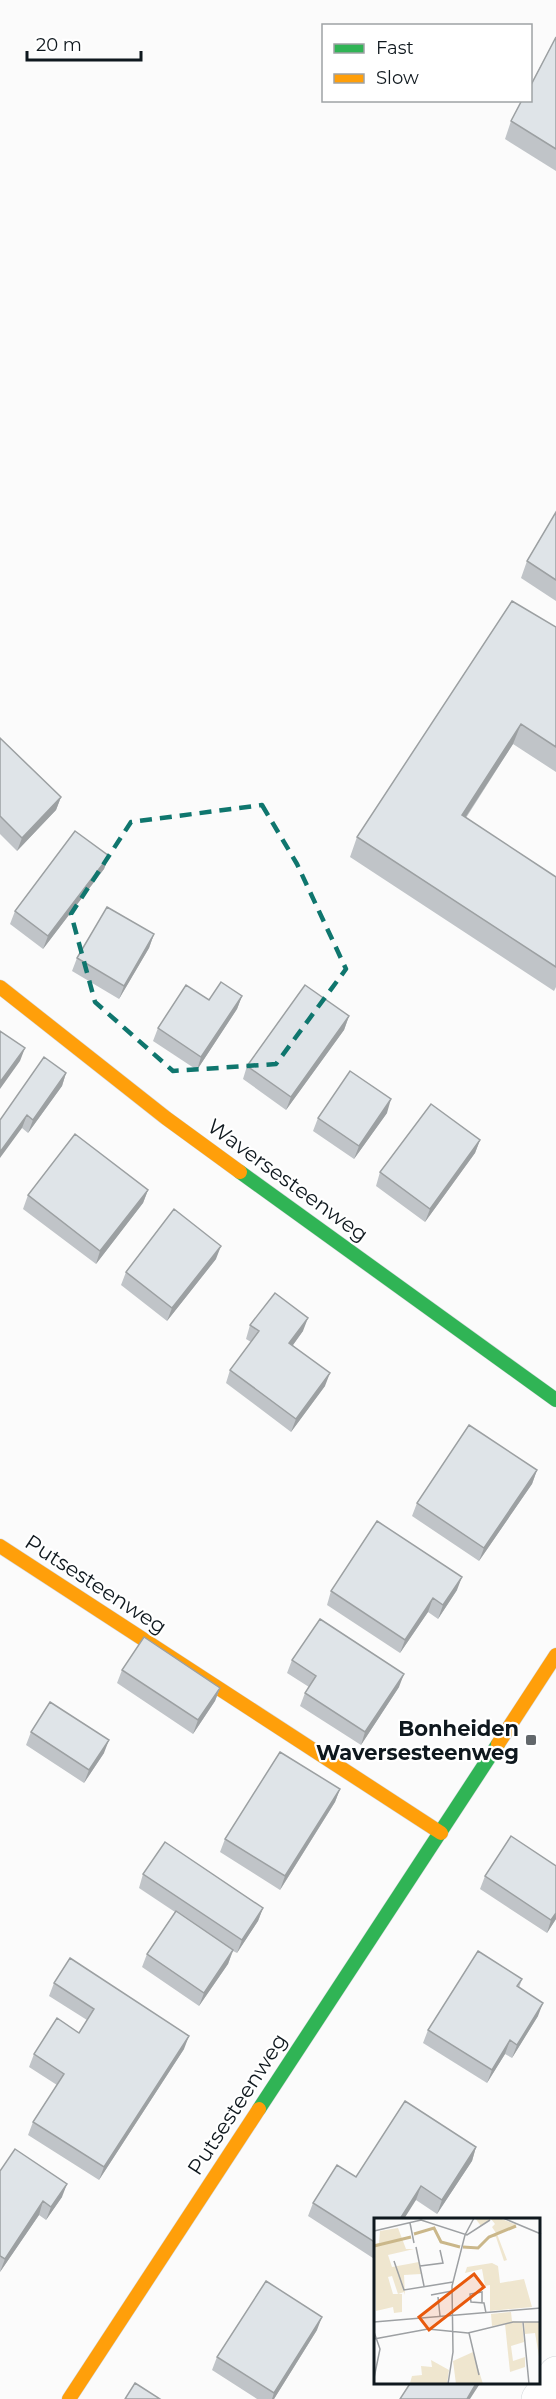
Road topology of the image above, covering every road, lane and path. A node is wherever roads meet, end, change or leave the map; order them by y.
1 (0, 987) edge
2 (556, 1400) edge
3 (0, 1546) edge
4 (556, 1655) edge
5 (441, 1833) junction
6 (556, 2373) edge
7 (69, 2399) edge
8 (538, 2399) edge

1 - 2 street, Waversesteenweg
3 - 5 street, Putsesteenweg
4 - 5 street, Putsesteenweg
5 - 7 street, Putsesteenweg
6 - 8 street

